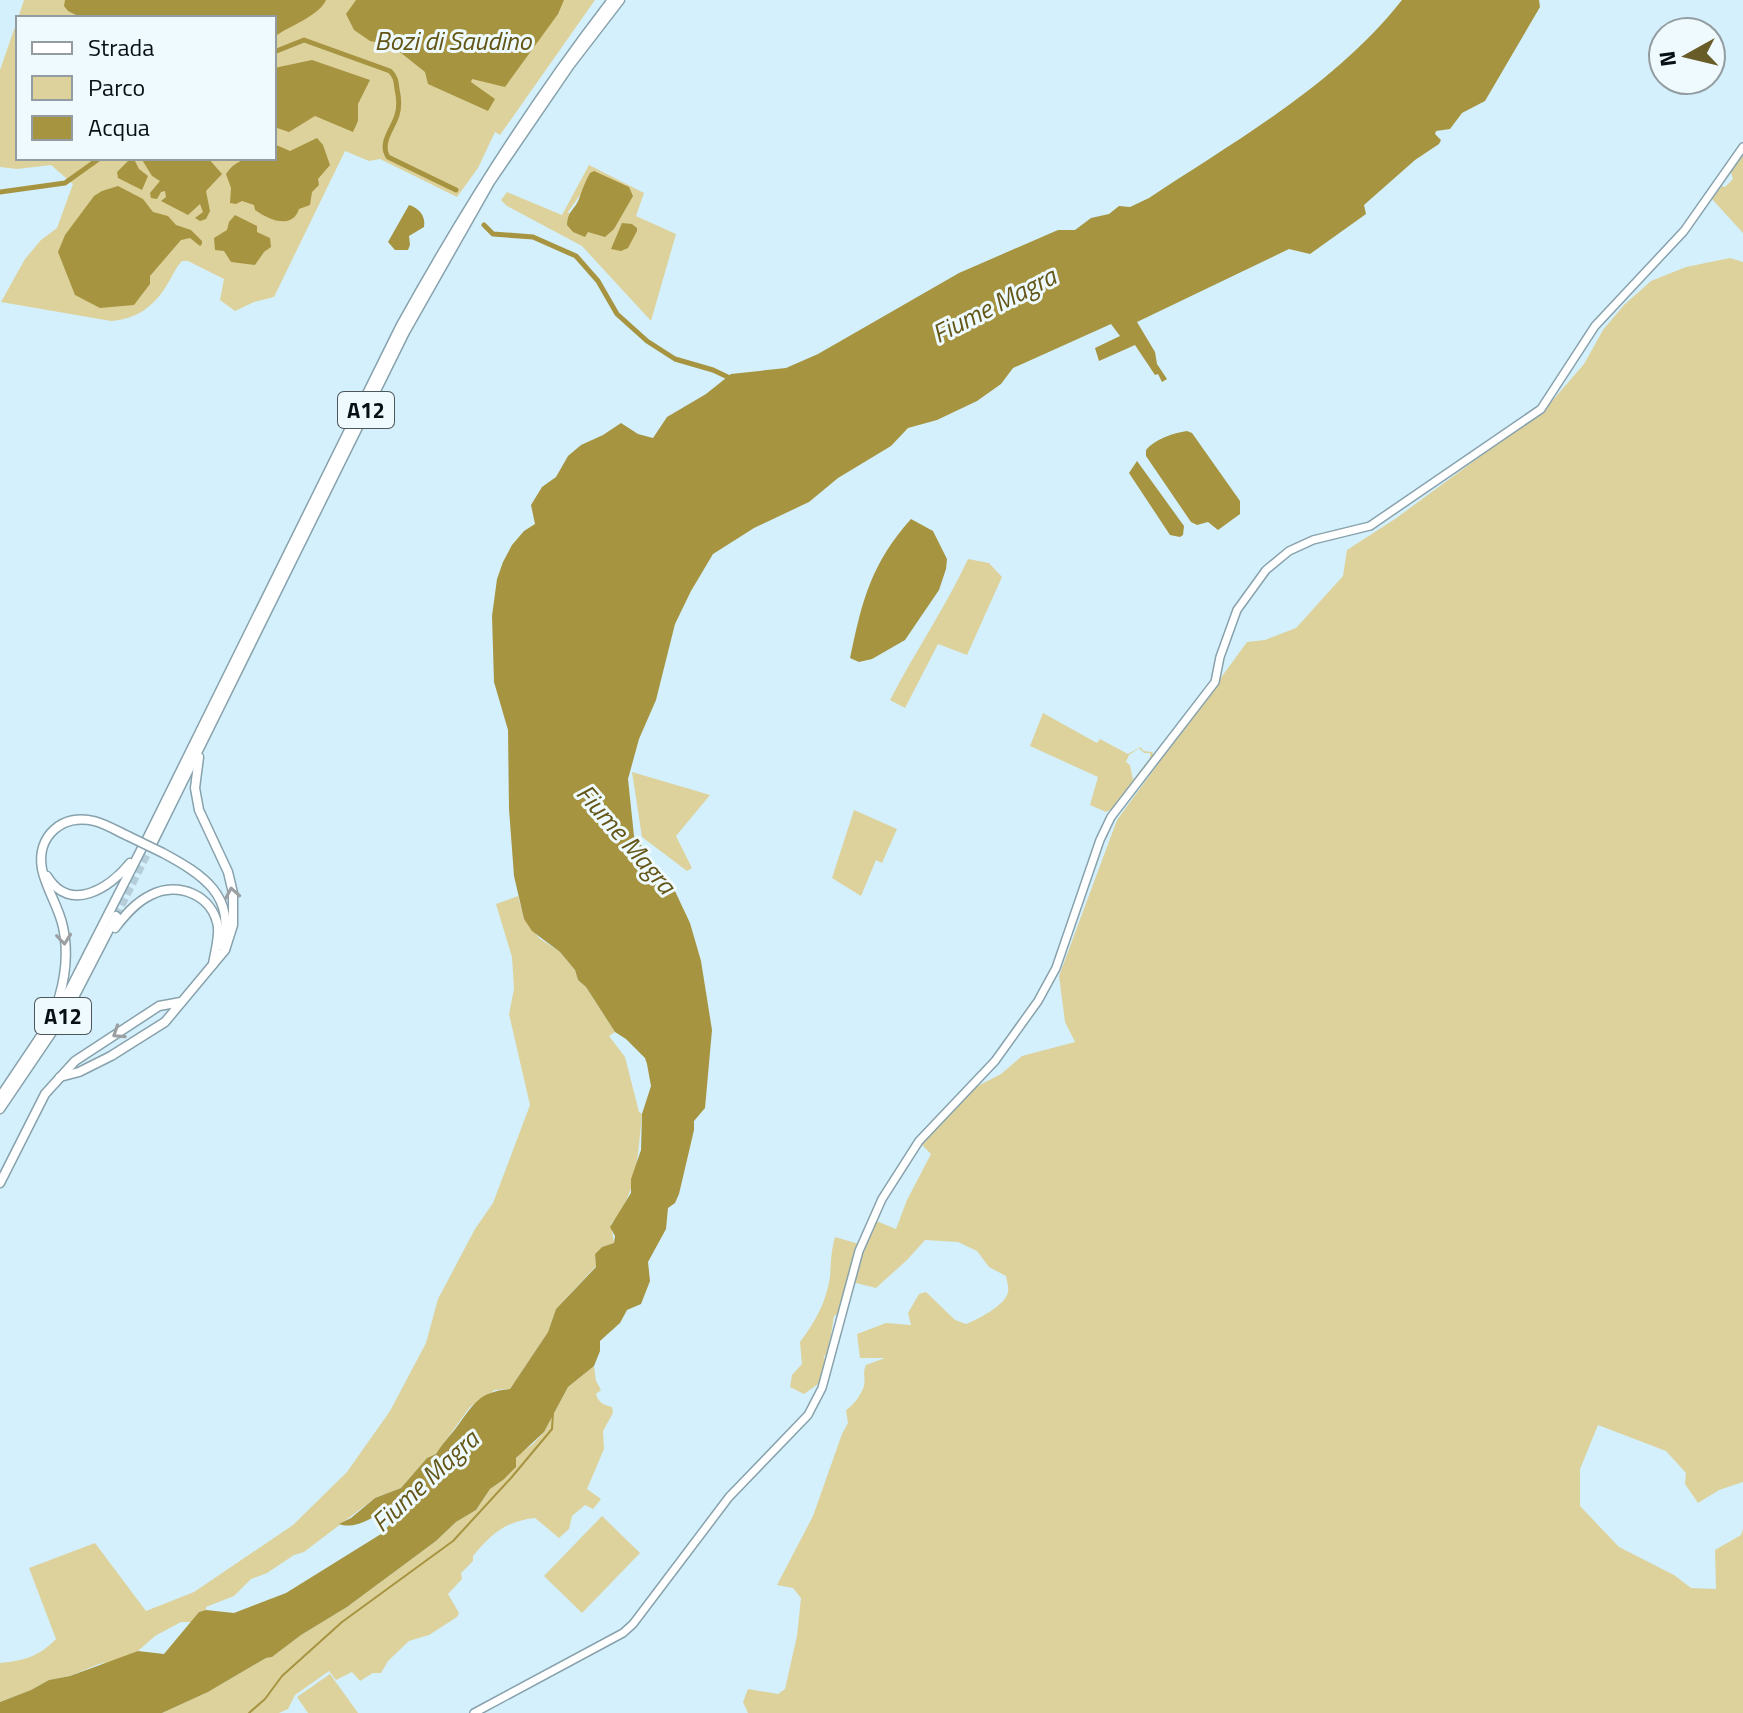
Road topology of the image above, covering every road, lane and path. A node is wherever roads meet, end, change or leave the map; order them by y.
1 (612, 0) edge
2 (620, 0) edge
3 (1743, 147) edge
4 (200, 746) junction
5 (145, 846) junction
6 (41, 865) junction
7 (116, 916) tunnel mouth
8 (102, 944) junction
9 (213, 965) junction
10 (182, 1001) junction
11 (51, 1023) junction
12 (60, 1077) junction
13 (0, 1097) edge
14 (0, 1109) edge
15 (0, 1183) edge
16 (474, 1713) edge

1 - 5 highway, A12 / A12
2 - 4 highway, A12 / A12
3 - 16 main road
4 - 5 highway, A12 / A12
9 -> 4 highway
5 - 6 highway
5 - 11 highway, A12 / A12
6 - 9 highway, bridge
6 -> 11 highway
7 - 8 highway, A12 / A12
8 - 9 highway
8 - 14 highway, A12 / A12
9 - 10 highway
10 -> 12 highway
10 - 12 highway
11 - 13 highway, A12 / A12
12 - 15 highway

